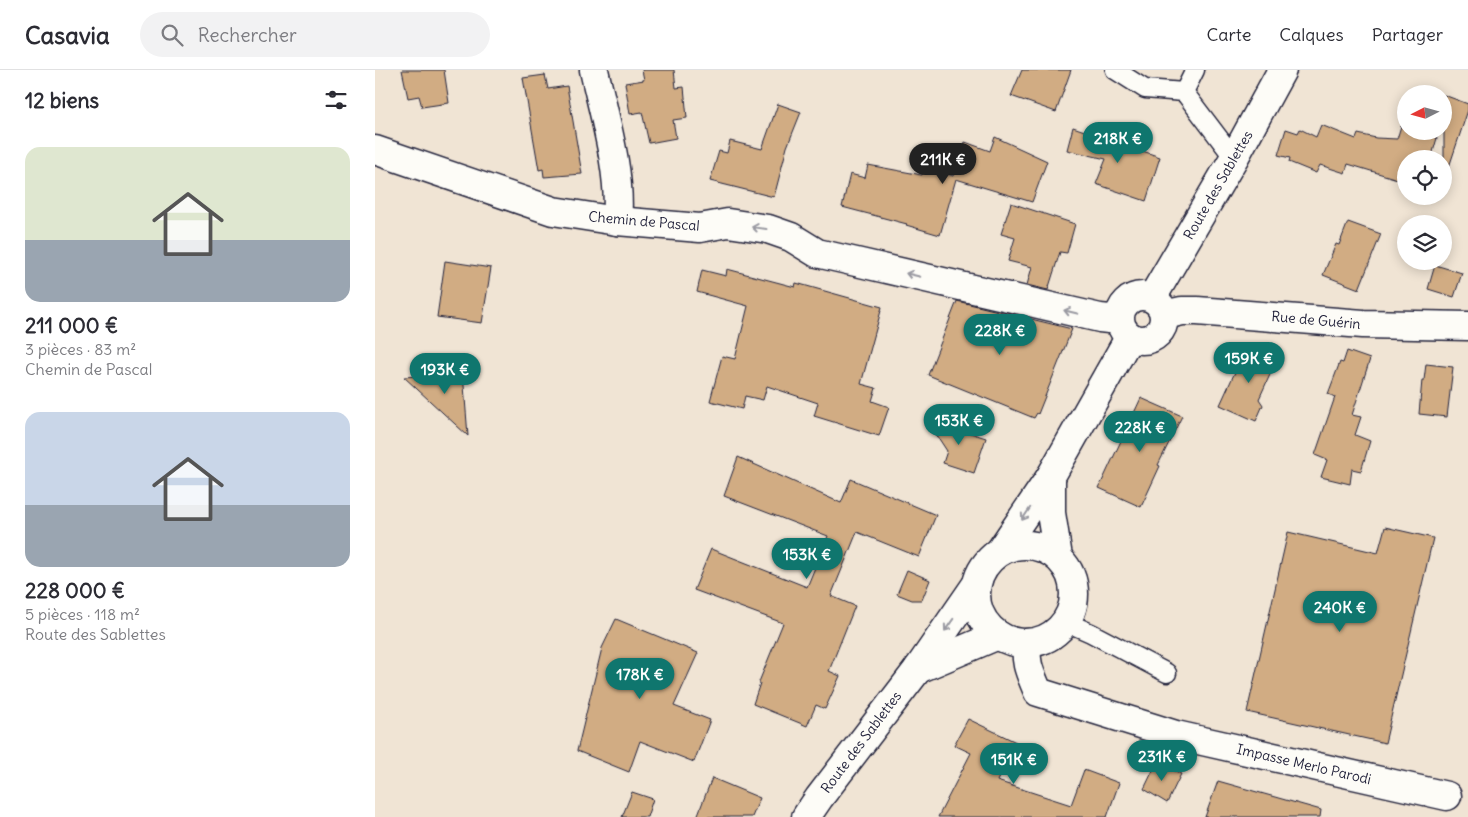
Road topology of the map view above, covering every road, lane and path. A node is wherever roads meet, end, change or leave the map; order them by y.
1 (594, 70) edge
2 (1115, 70) edge
3 (1195, 70) edge
4 (1282, 70) edge
5 (1184, 92) junction
6 (375, 150) edge
7 (1234, 158) junction
8 (617, 221) junction
9 (1158, 307) junction
10 (1468, 326) edge
11 (1124, 327) junction
12 (1051, 476) junction
13 (1000, 551) junction
14 (1058, 557) junction
15 (976, 585) junction
16 (1067, 622) junction
17 (998, 635) junction
18 (1027, 643) junction
19 (917, 669) junction
20 (1167, 673) dead end
21 (1447, 796) dead end
22 (806, 817) edge

1 - 8 street
2 - 5 lane
3 - 5 lane
4 - 7 street, Route des Sablettes
5 - 7 lane
6 - 8 street, Chemin de Pascal
7 - 9 street, Route des Sablettes
11 -> 8 street, Chemin de Pascal
9 - 10 street, Rue de Guérin
9 - 11 street
9 - 11 street
11 - 12 street
12 -> 13 street
12 - 14 street
13 - 14 street
13 - 15 street
14 - 16 street
15 - 17 street
15 -> 19 street, Route des Sablettes
16 - 18 street
16 - 20 lane
17 - 18 street
17 - 19 street
18 - 21 street, Impasse Merlo Parodi
19 - 22 street, Route des Sablettes

